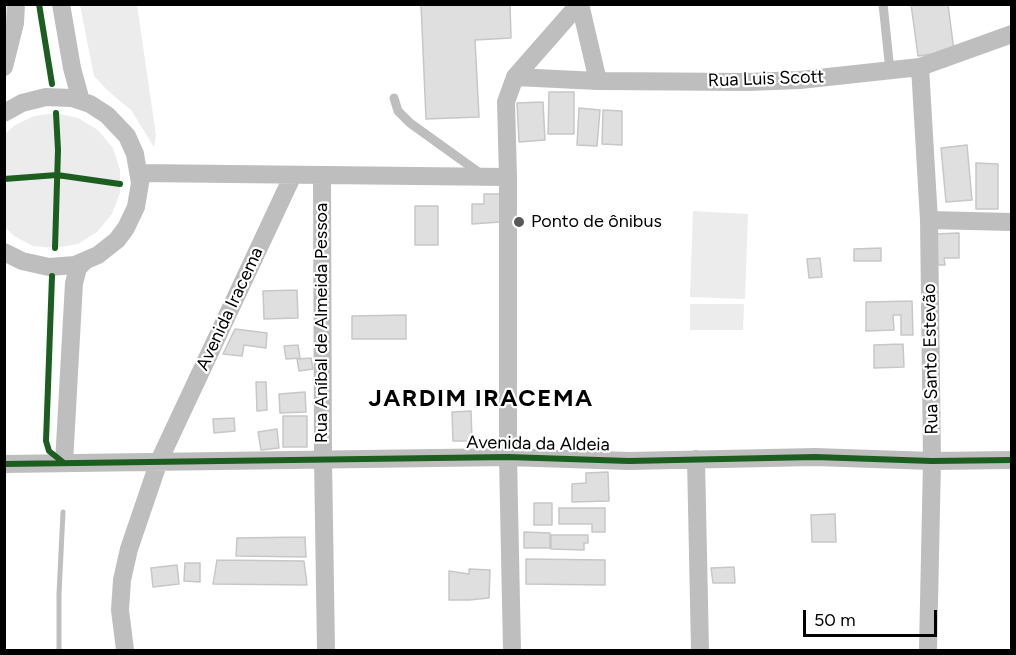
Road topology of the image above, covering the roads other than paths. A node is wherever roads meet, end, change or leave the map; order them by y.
1 (16, 4) edge
2 (61, 4) edge
3 (580, 4) edge
4 (883, 4) edge
5 (1011, 34) edge
6 (4, 67) edge
7 (920, 67) junction
8 (890, 71) junction
9 (515, 77) junction
10 (598, 81) junction
11 (394, 98) dead end
12 (81, 101) junction
13 (4, 113) edge
14 (140, 173) junction
15 (292, 175) junction
16 (322, 175) junction
17 (486, 177) junction
18 (508, 177) junction
19 (929, 220) junction
20 (1011, 222) edge
21 (4, 252) edge
22 (84, 262) junction
23 (507, 457) junction
24 (323, 459) junction
25 (696, 459) junction
26 (1011, 460) edge
27 (932, 461) junction
28 (159, 462) junction
29 (64, 463) junction
30 (4, 464) edge
31 (125, 651) edge
32 (326, 651) edge
33 (512, 651) edge
34 (700, 651) edge
35 (928, 651) edge

1 - 6 street
2 - 12 street
3 - 9 street
3 - 10 street
4 - 8 lane
5 - 7 street, Rua Luis Scott
7 - 8 street, Rua Luis Scott
7 - 19 street, Rua Santo Estevão
8 - 10 street, Rua Luis Scott
9 - 10 street, Rua Luis Scott
9 - 18 street
11 - 17 lane
12 - 13 street
12 - 14 street
14 - 15 street
14 - 22 street
15 - 16 street
15 - 28 street, Avenida Iracema
16 - 17 street
16 - 24 street, Rua Aníbal de Almeida Pessoa
17 - 18 street
18 - 23 street
19 - 20 street
19 - 27 street, Rua Santo Estevão
21 - 22 street
22 - 29 street
23 - 24 street, Avenida da Aldeia
23 - 25 street, Avenida da Aldeia
23 - 33 street
24 - 28 street, Avenida da Aldeia
24 - 32 street, Rua Aníbal de Almeida Pessoa
25 - 27 street, Avenida da Aldeia
25 - 34 street
26 - 27 street, Avenida da Aldeia
27 - 35 street, Rua Santo Estevão
28 - 29 street, Avenida da Aldeia
28 - 31 street, Avenida Iracema
29 - 30 street, Avenida da Aldeia

